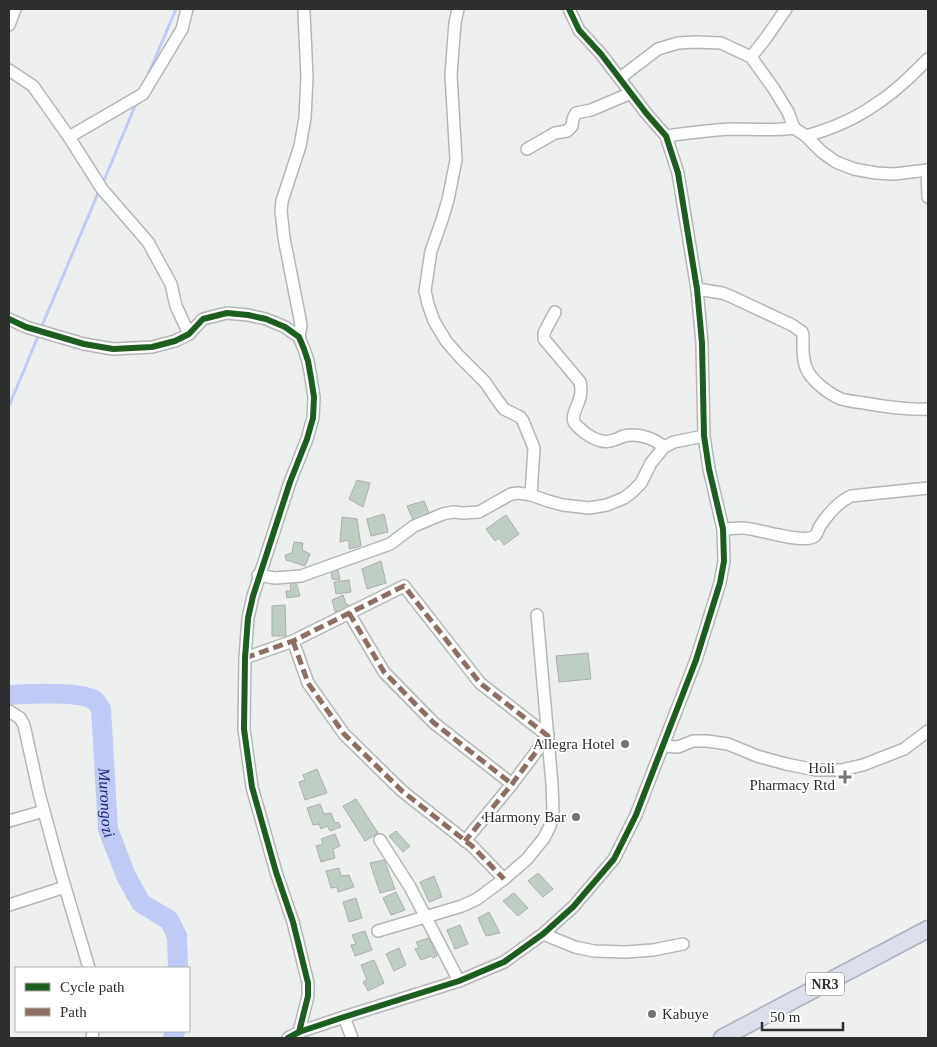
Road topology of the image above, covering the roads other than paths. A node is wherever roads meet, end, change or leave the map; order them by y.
1 (14, 9) edge
2 (187, 9) edge
3 (458, 9) edge
4 (569, 9) edge
5 (786, 9) edge
6 (304, 12) dead end
7 (9, 25) edge
8 (751, 57) junction
9 (928, 59) edge
10 (9, 70) edge
11 (620, 78) junction
12 (631, 93) junction
13 (794, 128) junction
14 (666, 136) junction
15 (806, 136) junction
16 (69, 137) junction
17 (527, 148) dead end
18 (927, 170) edge
19 (928, 198) edge
20 (697, 288) junction
21 (555, 312) dead end
22 (9, 319) edge
23 (189, 334) junction
24 (299, 337) junction
25 (928, 409) edge
26 (704, 436) junction
27 (664, 447) junction
28 (928, 488) edge
29 (531, 495) junction
30 (723, 530) junction
31 (258, 575) junction
32 (349, 614) junction
33 (537, 615) dead end
34 (293, 641) junction
35 (245, 658) junction
36 (9, 711) edge
37 (928, 731) edge
38 (548, 736) junction
39 (663, 746) junction
40 (512, 784) junction
41 (44, 811) junction
42 (9, 822) edge
43 (380, 840) dead end
44 (465, 841) junction
45 (504, 879) junction
46 (65, 887) junction
47 (9, 904) edge
48 (425, 916) junction
49 (928, 929) edge
50 (378, 931) dead end
51 (544, 934) junction
52 (684, 944) dead end
53 (89, 967) edge
54 (459, 981) junction
55 (344, 1017) junction
56 (299, 1032) junction
57 (288, 1038) edge
58 (352, 1038) edge
59 (722, 1038) edge

1 - 7 street
2 - 16 street
3 - 29 street
4 - 11 street
5 - 8 street
6 - 24 street
8 - 11 street
8 - 13 street
9 - 15 street
10 - 16 street
11 - 12 street
12 - 14 street
12 - 17 street
13 - 14 street
13 - 15 street
14 - 20 street
15 - 18 street
16 - 23 street
18 - 19 street
20 - 25 street
20 - 26 street
21 - 27 street
22 - 23 street
23 - 24 street
24 - 31 street
26 - 27 street
26 - 30 street
27 - 29 street
28 - 30 street
29 - 31 street
30 - 39 street
31 - 35 street
32 - 34 street
32 - 38 street
32 - 40 street
33 - 38 street
34 - 35 street
34 - 44 street
35 - 56 street
36 - 41 street
37 - 39 street
38 - 40 street
38 - 45 street
39 - 51 street
40 - 44 street
41 - 42 street
41 - 46 street
43 - 48 street
44 - 45 street
45 - 48 street
46 - 47 street
46 - 53 street
48 - 50 street
48 - 54 street
49 - 59 highway, NR3
51 - 52 street
51 - 54 street
54 - 55 street
55 - 56 street
55 - 58 street
56 - 57 street

